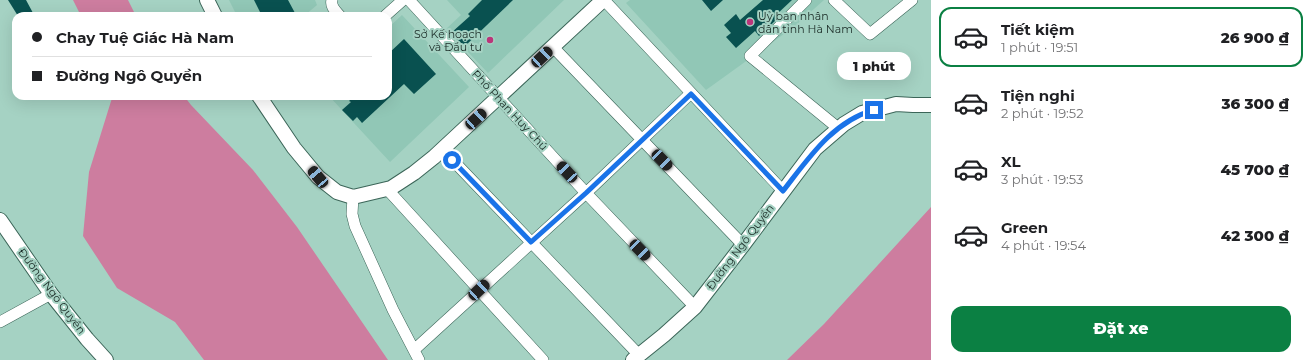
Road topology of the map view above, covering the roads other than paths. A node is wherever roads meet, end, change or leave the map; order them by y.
1 (207, 0) edge
2 (332, 0) edge
3 (403, 0) edge
4 (409, 0) edge
5 (604, 0) edge
6 (806, 0) edge
7 (834, 0) edge
8 (912, 0) edge
9 (213, 12) edge
10 (337, 12) edge
11 (390, 12) edge
12 (553, 47) junction
13 (691, 94) junction
14 (498, 98) junction
15 (263, 100) edge
16 (931, 105) edge
17 (838, 128) junction
18 (642, 139) junction
19 (442, 149) junction
20 (387, 189) junction
21 (783, 191) junction
22 (586, 193) junction
23 (353, 198) junction
24 (0, 220) edge
25 (531, 242) junction
26 (743, 245) junction
27 (479, 290) junction
28 (51, 294) junction
29 (695, 307) junction
30 (0, 322) edge
31 (417, 355) edge
32 (636, 358) edge
33 (106, 360) edge
34 (543, 360) edge

1 - 9 street
2 - 10 street
3 - 11 street
4 - 14 street, Phố Phan Huy Chú
5 - 12 street
5 - 13 street
6 - 17 street
7 - 8 street
12 - 14 street
12 - 18 street
13 - 18 street
13 - 21 street
14 - 19 street
14 - 22 street, Phố Phan Huy Chú
15 - 23 street
16 - 17 street, Đường Ngô Quyền
17 - 21 street, Đường Ngô Quyền
18 - 22 street
18 - 26 street
19 - 20 street
19 - 25 street
20 - 23 street
20 - 27 street
21 - 26 street, Đường Ngô Quyền
22 - 25 street
22 - 29 street, Phố Phan Huy Chú
23 - 31 street
24 - 28 street, Đường Ngô Quyền
25 - 27 street
25 - 32 street
26 - 29 street, Đường Ngô Quyền
27 - 31 street
27 - 34 street
28 - 30 street
28 - 33 street, Đường Ngô Quyền
29 - 32 street, Đường Ngô Quyền

